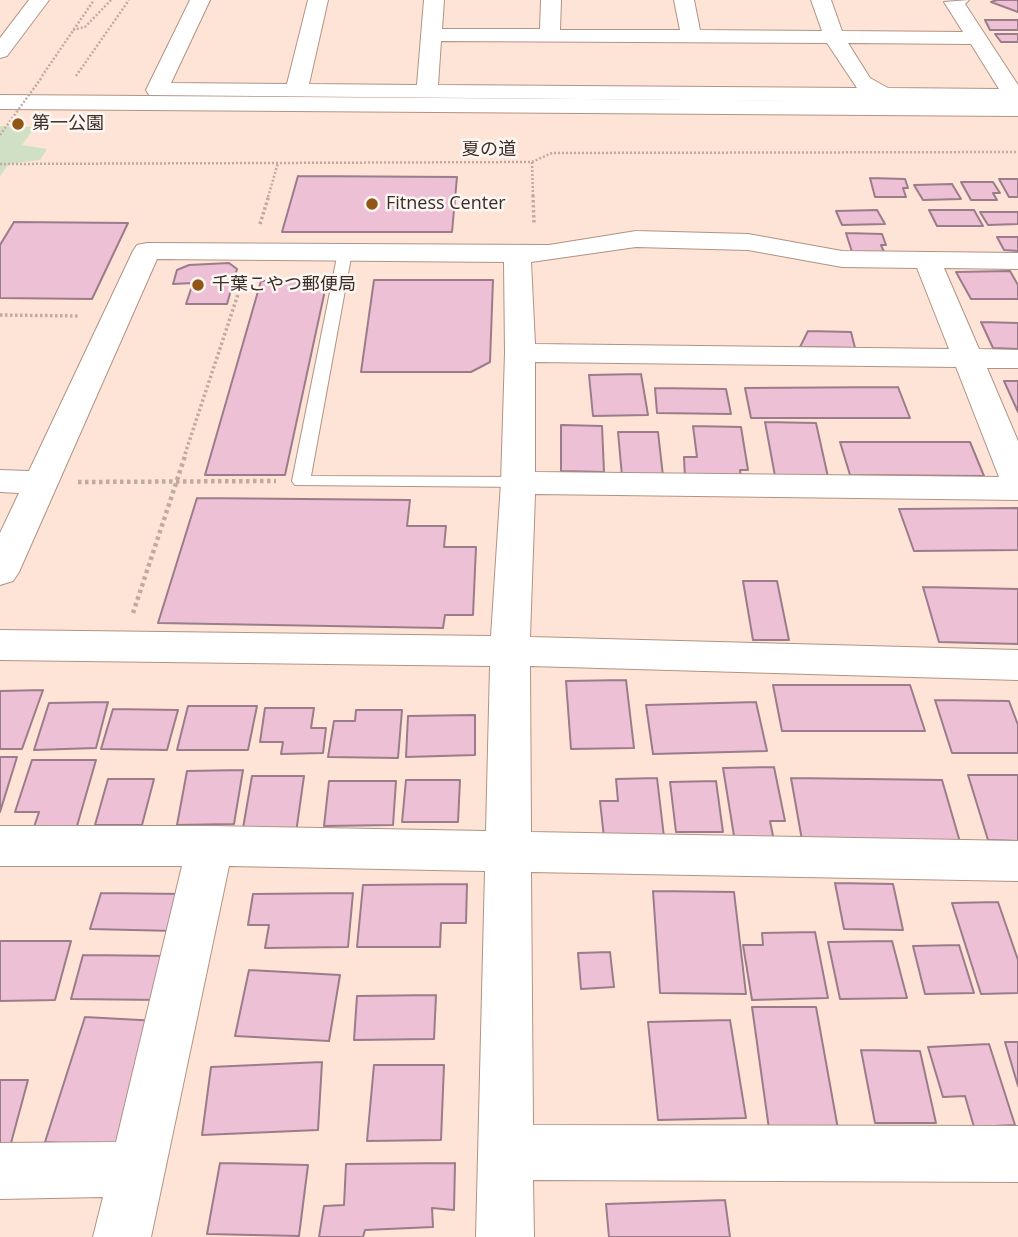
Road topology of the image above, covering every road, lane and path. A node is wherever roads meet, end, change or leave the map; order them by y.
1 (39, 0) edge
2 (94, 0) edge
3 (111, 0) edge
4 (130, 0) edge
5 (200, 0) edge
6 (318, 0) edge
7 (434, 0) edge
8 (551, 0) edge
9 (684, 0) edge
10 (821, 0) edge
11 (959, 0) edge
12 (8, 30) edge
13 (72, 30) junction
14 (550, 34) junction
15 (431, 35) junction
16 (691, 35) junction
17 (975, 37) junction
18 (835, 39) junction
19 (0, 52) edge
20 (296, 91) junction
21 (427, 92) junction
22 (883, 95) junction
23 (0, 102) edge
24 (1017, 102) edge
25 (57, 103) junction
26 (0, 117) edge
27 (1018, 124) edge
28 (0, 135) edge
29 (1018, 152) edge
30 (532, 162) junction
31 (278, 163) junction
32 (0, 164) edge
33 (252, 250) junction
34 (345, 252) junction
35 (526, 254) junction
36 (928, 260) junction
37 (1018, 261) edge
38 (0, 315) edge
39 (120, 316) junction
40 (520, 353) junction
41 (970, 358) junction
42 (1018, 359) edge
43 (0, 481) edge
44 (301, 481) junction
45 (1018, 481) edge
46 (40, 482) junction
47 (176, 482) junction
48 (518, 484) junction
49 (1018, 489) edge
50 (0, 572) edge
51 (0, 645) edge
52 (122, 647) junction
53 (510, 651) junction
54 (1018, 665) edge
55 (0, 846) edge
56 (210, 846) junction
57 (507, 851) junction
58 (1018, 861) edge
59 (504, 1152) junction
60 (1018, 1154) edge
61 (137, 1170) junction
62 (0, 1171) edge
63 (122, 1237) edge
64 (505, 1237) edge

1 - 12 street
2 - 13 path
3 - 13 path
4 - 25 path
5 - 20 street
6 - 20 street
7 - 15 street
8 - 14 street
9 - 16 street
10 - 18 street
11 - 17 street
12 - 19 street
13 - 28 path, bridge
14 - 15 street
14 - 16 street
15 - 21 street
16 - 18 street
17 - 18 street
17 - 24 street
18 - 22 street
20 - 21 street
21 - 22 street
22 - 24 street
23 - 25 street
24 - 25 street
26 - 27 street
29 - 30 path, 夏の道
30 - 31 path, 夏の道
30 - 35 path
31 - 32 path, 夏の道
31 - 33 path
33 - 34 street
33 - 39 street
33 - 47 path
34 - 35 street
34 - 44 lane
35 - 36 street
35 - 40 street
36 - 37 street
36 - 41 street
38 - 39 path
39 - 46 street
40 - 41 street
40 - 48 street
41 - 42 street
41 - 45 street
43 - 46 street
44 - 47 path
44 - 48 lane
46 - 47 path
46 - 50 street
47 - 52 path
48 - 49 street
48 - 53 street
51 - 52 street
52 - 53 street
53 - 54 street
53 - 57 street
55 - 56 street
56 - 57 street
56 - 61 street
57 - 58 street
57 - 59 street
59 - 60 street
59 - 64 street
61 - 62 street
61 - 63 street

